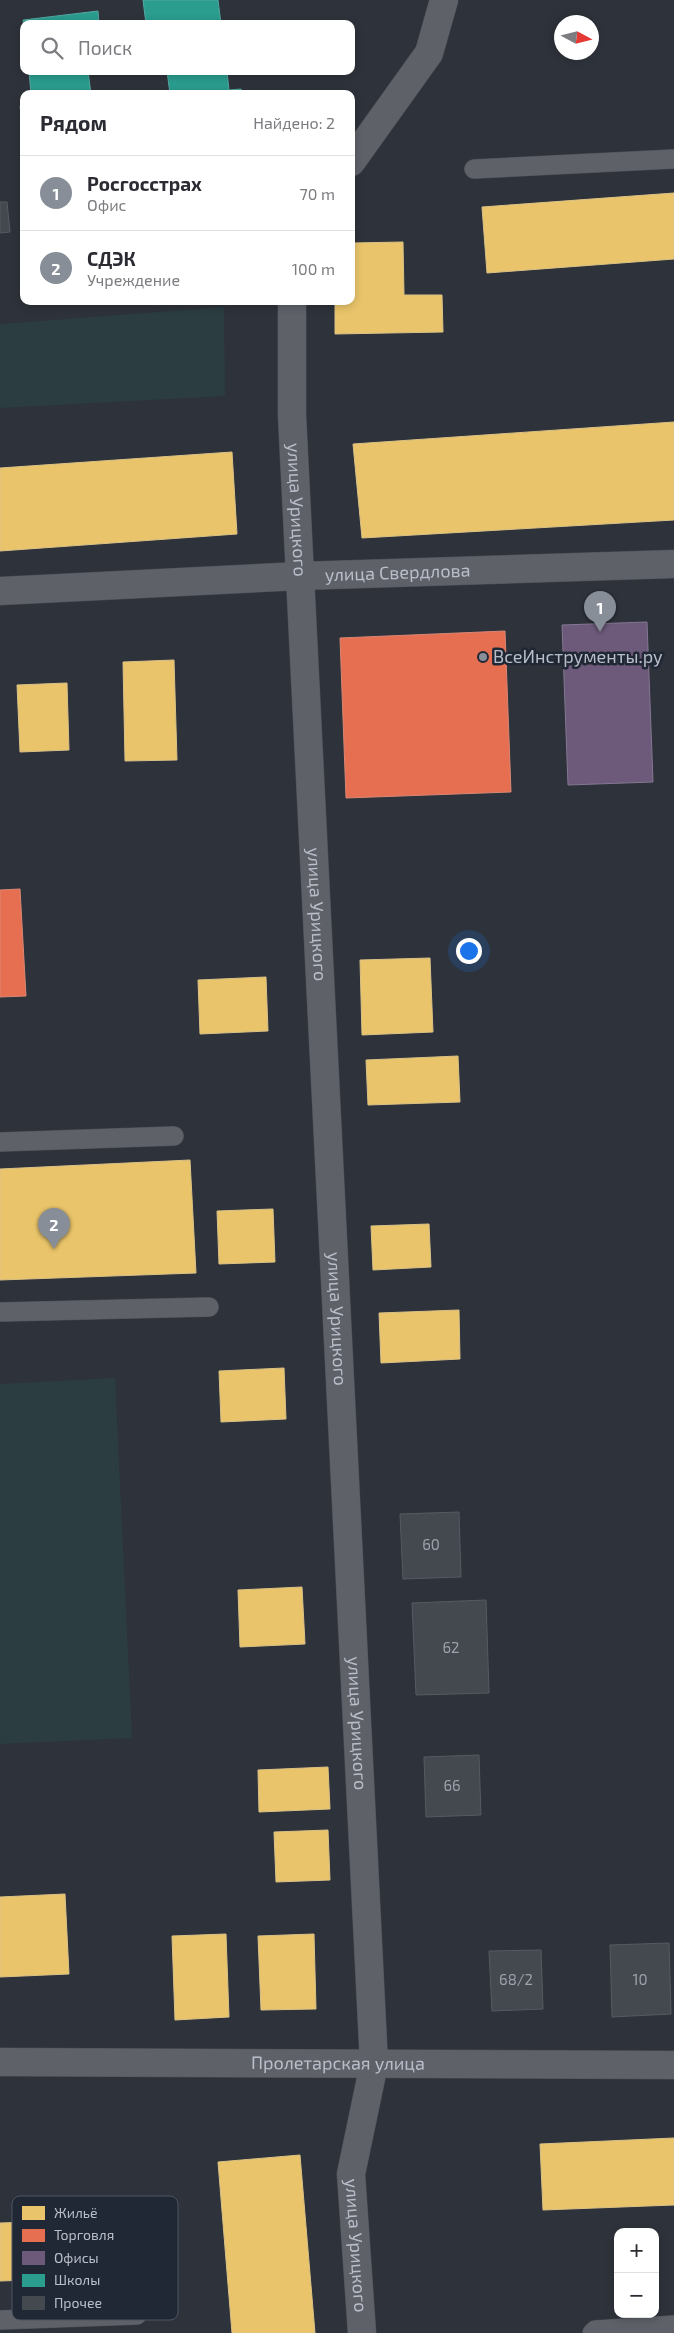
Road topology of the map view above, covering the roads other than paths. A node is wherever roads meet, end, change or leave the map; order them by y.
1 (444, 0) edge
2 (355, 156) edge
3 (674, 159) edge
4 (474, 169) dead end
5 (292, 305) edge
6 (674, 564) edge
7 (300, 576) junction
8 (0, 591) edge
9 (174, 1136) dead end
10 (0, 1142) edge
11 (209, 1307) dead end
12 (0, 1312) edge
13 (0, 2062) edge
14 (374, 2064) junction
15 (674, 2065) edge
16 (674, 2325) edge
17 (362, 2333) edge
18 (592, 2333) edge

1 - 2 street
3 - 4 lane
5 - 7 street, улица Урицкого
6 - 7 street, улица Свердлова
7 - 8 street, улица Свердлова
7 - 14 street, улица Урицкого
9 - 10 lane
11 - 12 lane
13 - 14 street, Пролетарская улица
14 - 15 street, Пролетарская улица
14 - 17 street, улица Урицкого
16 - 18 lane

